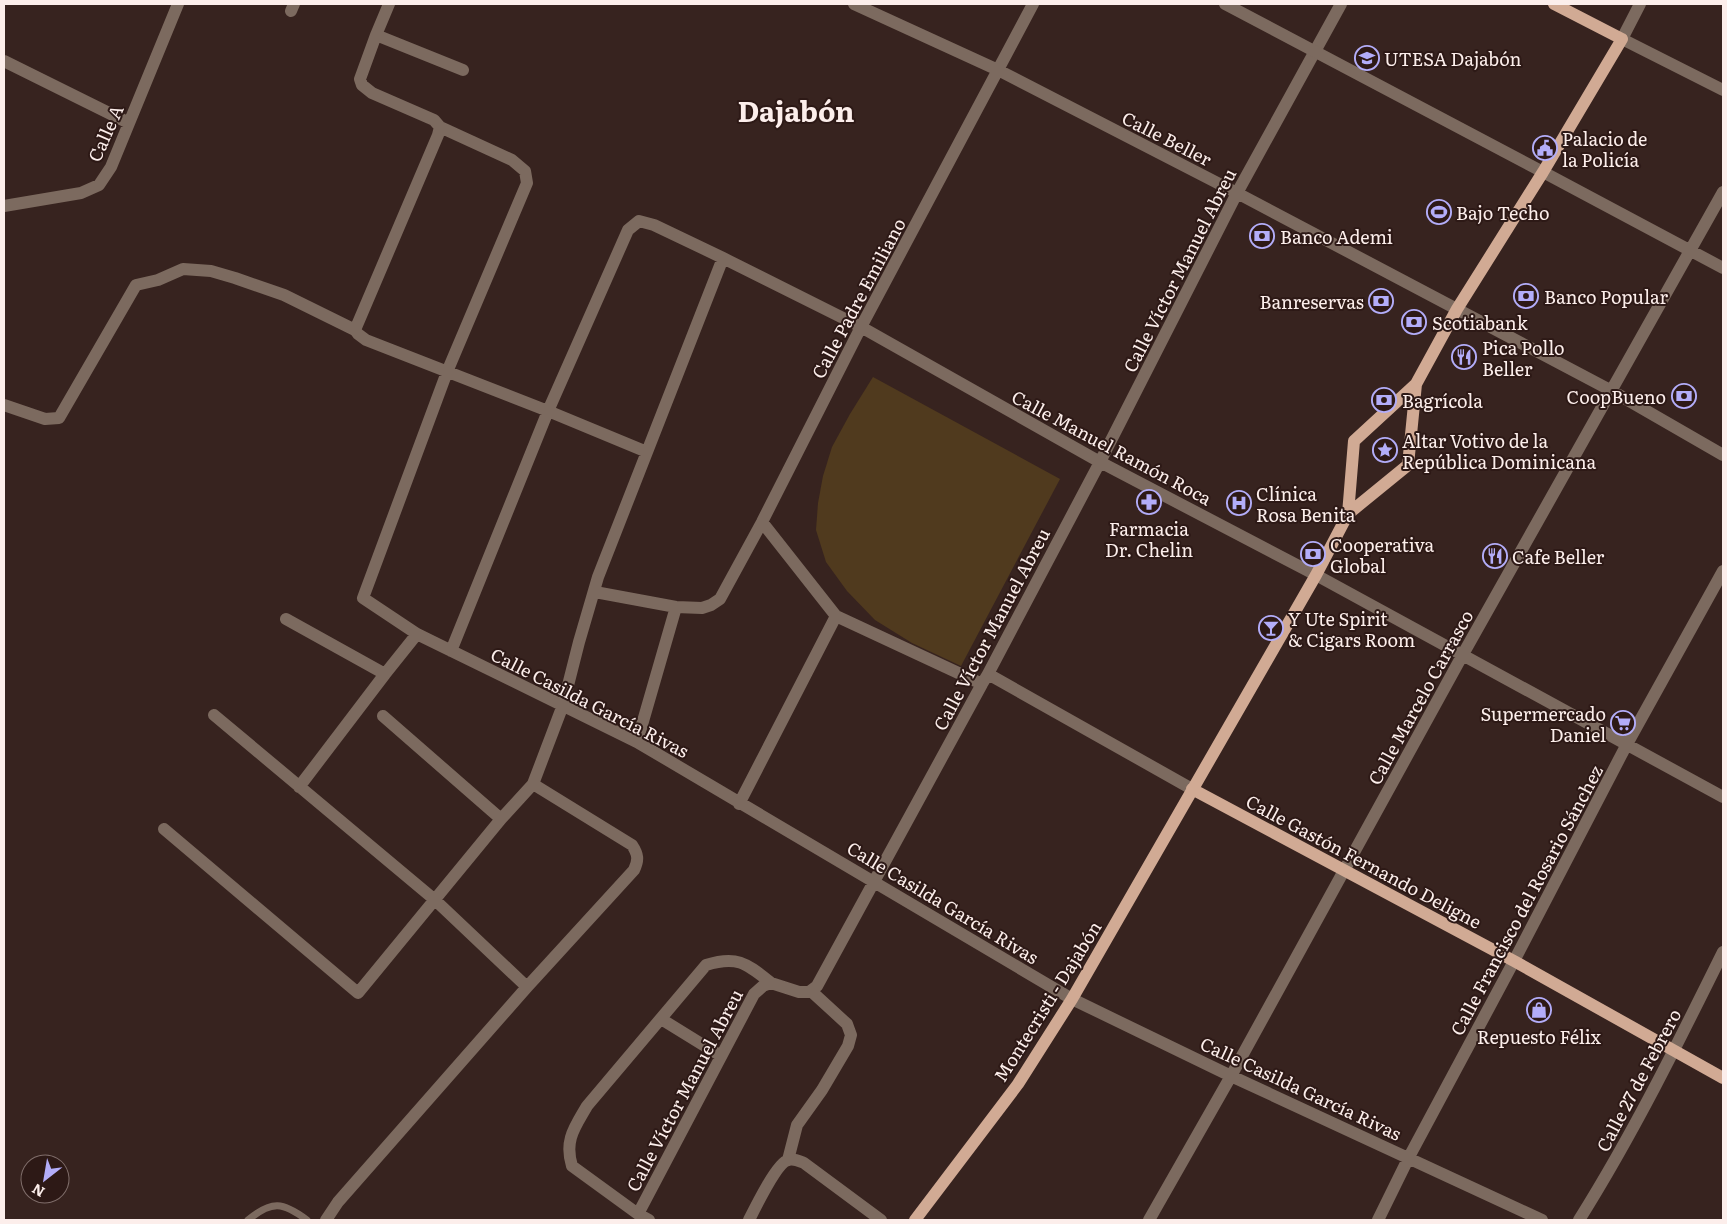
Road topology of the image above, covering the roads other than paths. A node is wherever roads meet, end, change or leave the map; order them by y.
1 (178, 4) edge
2 (389, 4) edge
3 (854, 4) edge
4 (1033, 4) edge
5 (1225, 4) edge
6 (1341, 4) edge
7 (1554, 4) edge
8 (1640, 4) edge
9 (376, 35) junction
10 (1622, 39) junction
11 (1315, 51) junction
12 (4, 61) edge
13 (464, 70) dead end
14 (998, 70) junction
15 (1723, 90) edge
16 (129, 122) junction
17 (440, 127) junction
18 (1543, 172) junction
19 (1723, 192) edge
20 (1237, 193) junction
21 (4, 206) edge
22 (1690, 251) junction
23 (723, 258) junction
24 (1723, 268) edge
25 (1457, 309) junction
26 (861, 327) junction
27 (355, 330) junction
28 (447, 372) junction
29 (1416, 384) junction
30 (1612, 391) junction
31 (4, 405) edge
32 (548, 411) junction
33 (647, 452) junction
34 (1723, 455) edge
35 (1100, 462) junction
36 (1348, 514) junction
37 (762, 522) junction
38 (1723, 571) edge
39 (1316, 575) junction
40 (595, 592) junction
41 (676, 607) junction
42 (836, 616) junction
43 (286, 619) dead end
44 (417, 634) junction
45 (451, 651) junction
46 (1462, 656) junction
47 (385, 674) junction
48 (985, 679) junction
49 (563, 705) junction
50 (214, 715) dead end
51 (383, 716) dead end
52 (637, 742) junction
53 (1627, 744) junction
54 (533, 784) junction
55 (300, 788) junction
56 (1192, 789) junction
57 (1723, 797) edge
58 (739, 804) junction
59 (501, 819) junction
60 (164, 829) dead end
61 (1345, 870) junction
62 (874, 881) junction
63 (435, 900) junction
64 (1723, 952) edge
65 (1514, 962) junction
66 (771, 984) junction
67 (528, 987) junction
68 (812, 990) junction
69 (1072, 999) junction
70 (661, 1019) junction
71 (1674, 1051) junction
72 (721, 1056) junction
73 (1231, 1076) junction
74 (1723, 1078) edge
75 (1409, 1157) junction
76 (788, 1160) junction
77 (644, 1217) edge
78 (248, 1220) edge
79 (307, 1220) edge
80 (326, 1220) edge
81 (749, 1220) edge
82 (882, 1220) edge
83 (915, 1220) edge
84 (1149, 1220) edge
85 (1378, 1220) edge
86 (1542, 1220) edge
87 (1579, 1220) edge

1 - 16 street, Calle A
2 - 9 street
3 - 14 street, Calle Beller
4 - 14 street, Calle Padre Emiliano
5 - 11 street
6 - 11 street, Calle Víctor Manuel Abreu
7 - 10 main road
8 - 10 street
9 - 13 street
9 - 17 street
10 - 15 street
10 - 18 main road
11 - 18 street
11 - 20 street, Calle Víctor Manuel Abreu
12 - 16 street
14 - 20 street, Calle Beller
14 - 26 street, Calle Padre Emiliano
16 - 21 street, Calle A
17 - 27 street
17 - 28 street
18 - 22 street
18 - 25 main road
19 - 22 street, Calle Marcelo Carrasco
20 - 25 street, Calle Beller
20 - 35 street, Calle Víctor Manuel Abreu
22 - 24 street
22 - 30 street, Calle Marcelo Carrasco
23 - 26 street, Calle Manuel Ramón Roca
23 - 32 street, Calle Manuel Ramón Roca
23 - 33 street
25 - 29 main road
25 - 30 street, Calle Beller
26 - 35 street, Calle Manuel Ramón Roca
26 - 37 street, Calle Padre Emiliano
27 - 28 street
27 - 31 street
28 - 32 street
28 - 44 street, Calle Casilda García Rivas
29 - 36 main road
29 - 36 main road
30 - 34 street, Calle Beller
30 - 46 street, Calle Marcelo Carrasco
32 - 33 street
32 - 45 street
33 - 40 street
35 - 39 street, Calle Manuel Ramón Roca
35 - 48 street, Calle Víctor Manuel Abreu
36 - 39 main road, Montecristi - Dajabón
37 - 41 street, Calle Padre Emiliano
37 - 42 street
38 - 53 street, Calle Francisco del Rosario Sánchez
39 - 46 street, Calle Manuel Ramón Roca
39 - 56 main road, Montecristi - Dajabón
40 - 41 street
40 - 49 street
41 - 52 street
42 - 48 street, Calle Gastón Fernando Deligne
42 - 58 street
43 - 47 street
44 - 45 street, Calle Casilda García Rivas
44 - 47 street
45 - 49 street, Calle Casilda García Rivas
46 - 53 street, Calle Manuel Ramón Roca
46 - 61 street, Calle Marcelo Carrasco
47 - 55 street
48 - 56 street, Calle Gastón Fernando Deligne
48 - 62 street, Calle Víctor Manuel Abreu
49 - 52 street, Calle Casilda García Rivas
49 - 54 street
50 - 55 street
51 - 59 street
52 - 58 street, Calle Casilda García Rivas
53 - 57 street, Calle Manuel Ramón Roca
53 - 65 street, Calle Francisco del Rosario Sánchez
54 - 59 street
54 - 67 street
55 - 63 street
56 - 61 main road, Calle Gastón Fernando Deligne
56 - 69 main road, Montecristi - Dajabón
58 - 62 street, Calle Casilda García Rivas
59 - 63 street
60 - 63 street
61 - 65 main road, Calle Gastón Fernando Deligne
61 - 73 street, Calle Marcelo Carrasco
62 - 68 street, Calle Víctor Manuel Abreu
62 - 69 street, Calle Casilda García Rivas
63 - 67 street
64 - 71 street, Calle 27 de Febrero
65 - 71 main road, Calle Gastón Fernando Deligne
65 - 75 street, Calle Francisco del Rosario Sánchez
66 - 68 street
66 - 70 street
66 - 72 street, Calle Víctor Manuel Abreu
67 - 80 street
68 - 76 street
69 - 73 street, Calle Casilda García Rivas
69 - 83 main road, Montecristi - Dajabón
70 - 72 street
70 - 77 street
71 - 74 main road, Calle Gastón Fernando Deligne
71 - 87 street, Calle 27 de Febrero
72 - 77 street, Calle Víctor Manuel Abreu
73 - 75 street, Calle Casilda García Rivas
73 - 84 street, Calle Marcelo Carrasco
75 - 85 street, Calle Francisco del Rosario Sánchez
75 - 86 street, Calle Casilda García Rivas
76 - 81 street
76 - 82 street
78 - 79 lane

